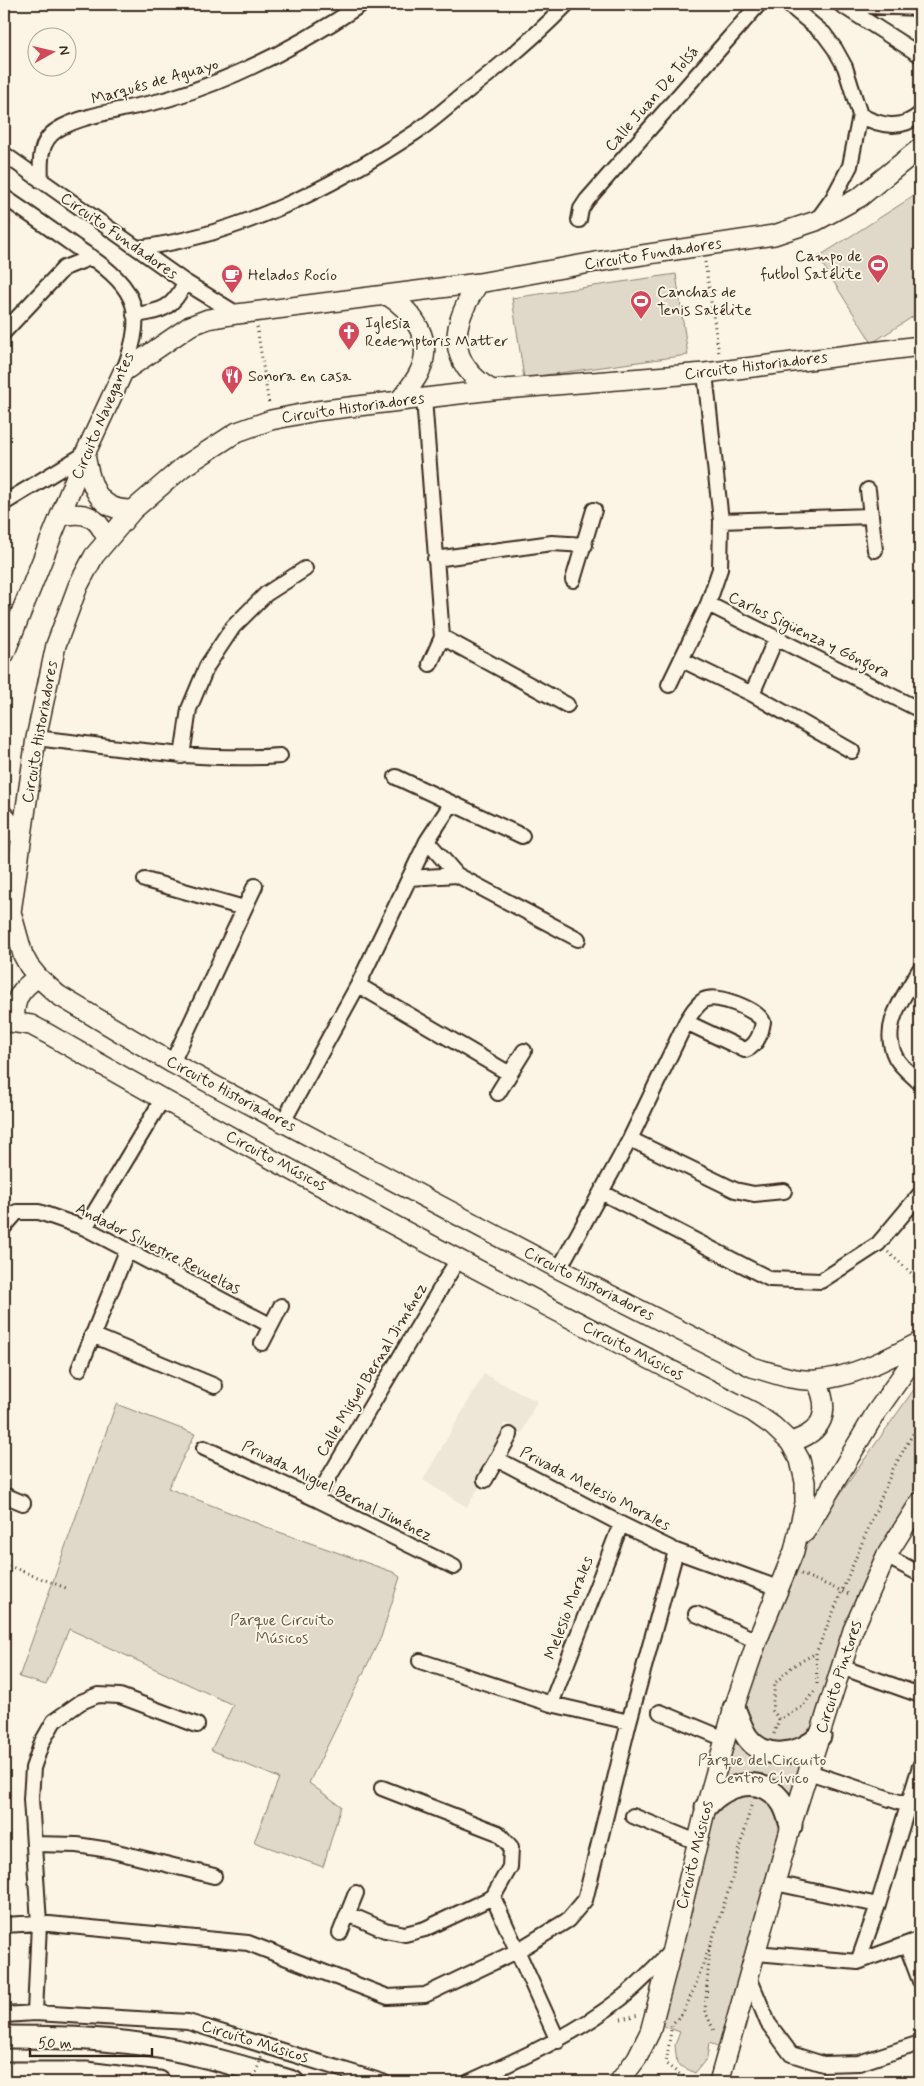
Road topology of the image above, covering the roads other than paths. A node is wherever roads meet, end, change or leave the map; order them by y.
1 (362, 4) edge
2 (567, 4) edge
3 (759, 4) edge
4 (788, 4) edge
5 (841, 4) edge
6 (920, 8) edge
7 (920, 55) edge
8 (920, 114) edge
9 (860, 115) junction
10 (920, 148) edge
11 (4, 154) edge
12 (41, 181) junction
13 (4, 197) edge
14 (579, 220) dead end
15 (816, 221) junction
16 (138, 248) junction
17 (92, 257) junction
18 (185, 282) junction
19 (479, 283) junction
20 (387, 295) junction
21 (246, 313) junction
22 (134, 315) junction
23 (4, 332) edge
24 (920, 346) edge
25 (123, 372) junction
26 (713, 372) junction
27 (492, 390) junction
28 (424, 398) junction
29 (399, 401) junction
30 (85, 454) junction
31 (868, 490) dead end
32 (4, 503) edge
33 (134, 510) junction
34 (594, 510) dead end
35 (60, 516) junction
36 (871, 516) junction
37 (721, 521) junction
38 (107, 539) junction
39 (585, 545) junction
40 (875, 550) dead end
41 (435, 559) junction
42 (306, 569) dead end
43 (573, 580) dead end
44 (708, 604) junction
45 (442, 637) junction
46 (776, 638) junction
47 (4, 655) edge
48 (682, 660) junction
49 (430, 664) dead end
50 (669, 685) dead end
51 (752, 694) junction
52 (567, 705) dead end
53 (920, 710) edge
54 (36, 738) junction
55 (852, 751) dead end
56 (182, 756) junction
57 (280, 756) dead end
58 (396, 777) dead end
59 (452, 803) junction
60 (4, 816) edge
61 (522, 836) dead end
62 (21, 838) junction
63 (427, 841) junction
64 (457, 875) junction
65 (409, 878) junction
66 (145, 880) dead end
67 (255, 886) dead end
68 (244, 908) junction
69 (8, 920) edge
70 (578, 939) dead end
71 (920, 969) edge
72 (38, 977) junction
73 (358, 985) junction
74 (10, 1021) edge
75 (686, 1022) junction
76 (524, 1051) dead end
77 (172, 1063) junction
78 (510, 1074) junction
79 (920, 1083) edge
80 (498, 1093) dead end
81 (162, 1100) junction
82 (283, 1122) junction
83 (630, 1139) junction
84 (784, 1191) dead end
85 (601, 1192) junction
86 (920, 1194) edge
87 (4, 1227) edge
88 (85, 1228) junction
89 (127, 1251) junction
90 (458, 1259) junction
91 (559, 1269) junction
92 (281, 1306) dead end
93 (270, 1325) junction
94 (92, 1335) junction
95 (920, 1342) edge
96 (262, 1343) dead end
97 (920, 1350) edge
98 (78, 1370) dead end
99 (816, 1380) junction
100 (215, 1386) dead end
101 (510, 1435) dead end
102 (790, 1442) junction
103 (204, 1448) dead end
104 (497, 1458) junction
105 (485, 1480) dead end
106 (4, 1495) edge
107 (316, 1499) junction
108 (920, 1502) edge
109 (23, 1503) dead end
110 (620, 1524) junction
111 (676, 1551) junction
112 (886, 1556) junction
113 (790, 1559) junction
114 (454, 1567) dead end
115 (920, 1574) edge
116 (778, 1588) junction
117 (696, 1614) dead end
118 (757, 1641) junction
119 (420, 1661) dead end
120 (841, 1667) junction
121 (920, 1695) edge
122 (551, 1704) junction
123 (734, 1708) junction
124 (660, 1712) dead end
125 (628, 1722) junction
126 (197, 1725) dead end
127 (820, 1736) junction
128 (725, 1738) junction
129 (920, 1766) edge
130 (809, 1772) junction
131 (382, 1788) dead end
132 (908, 1805) junction
133 (706, 1807) junction
134 (634, 1816) dead end
135 (791, 1826) junction
136 (697, 1842) junction
137 (34, 1844) junction
138 (214, 1876) dead end
139 (775, 1883) junction
140 (356, 1892) dead end
141 (493, 1897) junction
142 (878, 1905) junction
143 (348, 1914) junction
144 (38, 1923) junction
145 (4, 1925) edge
146 (340, 1933) dead end
147 (920, 1939) edge
148 (906, 1944) junction
149 (672, 1949) junction
150 (517, 1951) junction
151 (755, 1953) junction
152 (858, 1962) junction
153 (749, 1977) junction
154 (920, 1981) edge
155 (35, 2013) junction
156 (4, 2015) edge
157 (4, 2037) edge
158 (558, 2041) junction
159 (920, 2043) edge
160 (906, 2048) junction
161 (920, 2050) edge
162 (4, 2073) edge
163 (713, 2080) edge
164 (159, 2082) edge
165 (293, 2082) edge
166 (383, 2082) edge
167 (469, 2082) edge
168 (619, 2082) edge

1 - 12 street, Marqués de Aguayo
2 - 16 street
3 - 14 street, Calle Juan De Tolsá
4 - 9 street
5 - 6 street
5 - 7 street
8 - 9 street
9 - 15 street
10 - 15 street, Circuito Fundadores
11 - 12 street, Circuito Fundadores
12 - 16 street, Circuito Fundadores
13 - 17 street, Circuito Navegantes
15 - 19 street, Circuito Fundadores
16 - 18 street, Circuito Fundadores
17 - 22 street, Circuito Navegantes
17 - 23 street
18 - 21 street, Circuito Fundadores
18 - 22 street
19 - 20 street, Circuito Fundadores
19 - 27 street
20 - 21 street, Circuito Fundadores
20 - 29 street
21 - 25 street, Circuito Fundadores
22 - 25 street, Circuito Navegantes
24 - 26 street, Circuito Historiadores
25 - 30 street, Circuito Navegantes
26 - 27 street, Circuito Historiadores
26 - 37 street
27 - 28 street, Circuito Historiadores
28 - 29 street, Circuito Historiadores
28 - 41 street
29 - 33 street, Circuito Historiadores
30 - 32 street
30 - 33 street
30 - 35 street, Circuito Navegantes
31 - 36 street
33 - 38 street, Circuito Historiadores
34 - 39 street
35 - 38 street
35 - 47 street, Circuito Navegantes
36 - 37 street
36 - 40 street
37 - 44 street
38 - 54 street, Circuito Historiadores
39 - 41 street
39 - 43 street
41 - 45 street
42 - 56 street
44 - 46 street, Carlos Sigüenza y Góngora
44 - 48 street
45 - 49 street
45 - 52 street
46 - 51 street
46 - 53 street, Carlos Sigüenza y Góngora
48 - 50 street
48 - 51 street
51 - 55 street
54 - 56 street
54 - 62 street, Circuito Historiadores
56 - 57 street
58 - 59 street
59 - 61 street
59 - 63 street
60 - 62 street
62 - 69 street, Circuito Historiadores
63 - 64 street
63 - 65 street
64 - 65 street
64 - 70 street
65 - 73 street
66 - 68 street
67 - 68 street
68 - 77 street
69 - 72 street, Circuito Historiadores
71 - 79 street
72 - 74 street
72 - 77 street, Circuito Historiadores
73 - 78 street
73 - 82 street
74 - 81 street, Circuito Músicos
75 - 75 street
75 - 83 street
76 - 78 street
77 - 82 street, Circuito Historiadores
78 - 80 street
81 - 88 street
81 - 90 street, Circuito Músicos
82 - 91 street, Circuito Historiadores
83 - 84 street
83 - 85 street
85 - 86 street
85 - 91 street
87 - 88 street, Andador Silvestre Revueltas
88 - 89 street, Andador Silvestre Revueltas
89 - 93 street, Andador Silvestre Revueltas
89 - 94 street
90 - 102 street, Circuito Músicos
90 - 107 street, Calle Miguel Bernal Jiménez
91 - 99 street, Circuito Historiadores
92 - 93 street
93 - 96 street
94 - 98 street
94 - 100 street
95 - 99 street, Circuito Historiadores
97 - 113 street
99 - 102 street
101 - 104 street, Privada Melesio Morales
102 - 113 street, Circuito Músicos
103 - 107 street, Privada Miguel Bernal Jiménez
104 - 105 street, Privada Melesio Morales
104 - 110 street, Privada Melesio Morales
106 - 109 street
107 - 114 street, Privada Miguel Bernal Jiménez
108 - 112 street, Circuito Pintores
110 - 111 street, Privada Melesio Morales
110 - 122 street, Melesio Morales
111 - 116 street, Privada Melesio Morales
111 - 125 street
112 - 115 street
112 - 120 street, Circuito Pintores
113 - 116 street, Circuito Músicos
116 - 118 street, Circuito Músicos
117 - 118 street
118 - 123 street, Circuito Músicos
119 - 122 street
120 - 121 street
120 - 127 street, Circuito Pintores
122 - 125 street
123 - 127 main road
123 - 128 street, Circuito Músicos
124 - 128 street
125 - 150 street
126 - 137 street
127 - 130 street, Circuito Pintores
128 - 133 street, Circuito Músicos
129 - 132 street
130 - 132 street
130 - 135 street, Circuito Pintores
131 - 141 street
132 - 142 street
133 - 135 main road
133 - 136 street, Circuito Músicos
134 - 136 street
135 - 139 street, Circuito Pintores
136 - 149 street, Circuito Músicos
137 - 138 street
137 - 144 street
139 - 142 street
139 - 151 street, Circuito Pintores
140 - 143 street
141 - 143 street
141 - 150 street
142 - 152 street
143 - 146 street
144 - 145 street
144 - 150 street
144 - 155 street
147 - 148 street
148 - 152 street
148 - 154 street
149 - 158 street
149 - 168 street, Circuito Músicos
150 - 158 street
151 - 152 street
151 - 153 street, Circuito Pintores
153 - 160 street
153 - 163 street, Circuito Pintores
155 - 156 street, Circuito Músicos
155 - 166 street, Circuito Músicos
157 - 165 main road
158 - 167 street
159 - 160 street
160 - 161 street
162 - 164 main road

